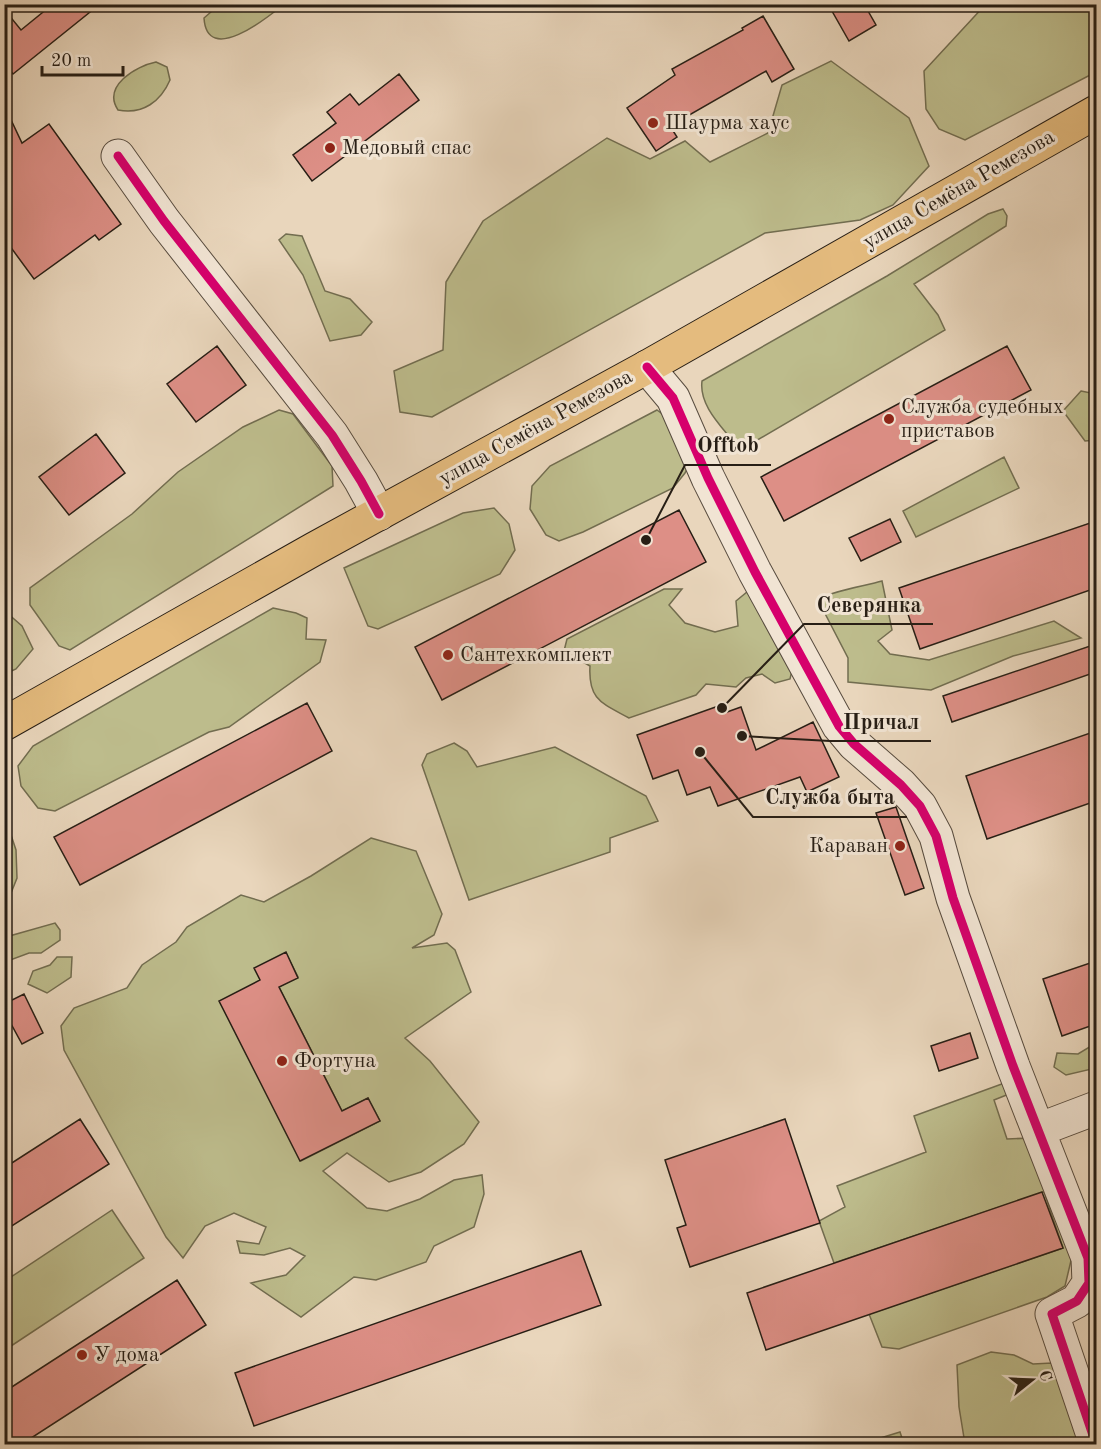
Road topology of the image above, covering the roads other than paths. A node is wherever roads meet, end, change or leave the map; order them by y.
1 (1096, 112) edge
2 (118, 156) dead end
3 (647, 367) junction
4 (379, 514) junction
5 (4, 724) edge
6 (1096, 1108) edge
7 (1038, 1130) junction
8 (1096, 1444) edge

1 - 3 main road, улица Семёна Ремезова
2 - 4 street
3 - 4 main road, улица Семёна Ремезова
3 - 7 street
4 - 5 main road, улица Семёна Ремезова
6 - 7 street
7 - 8 street

